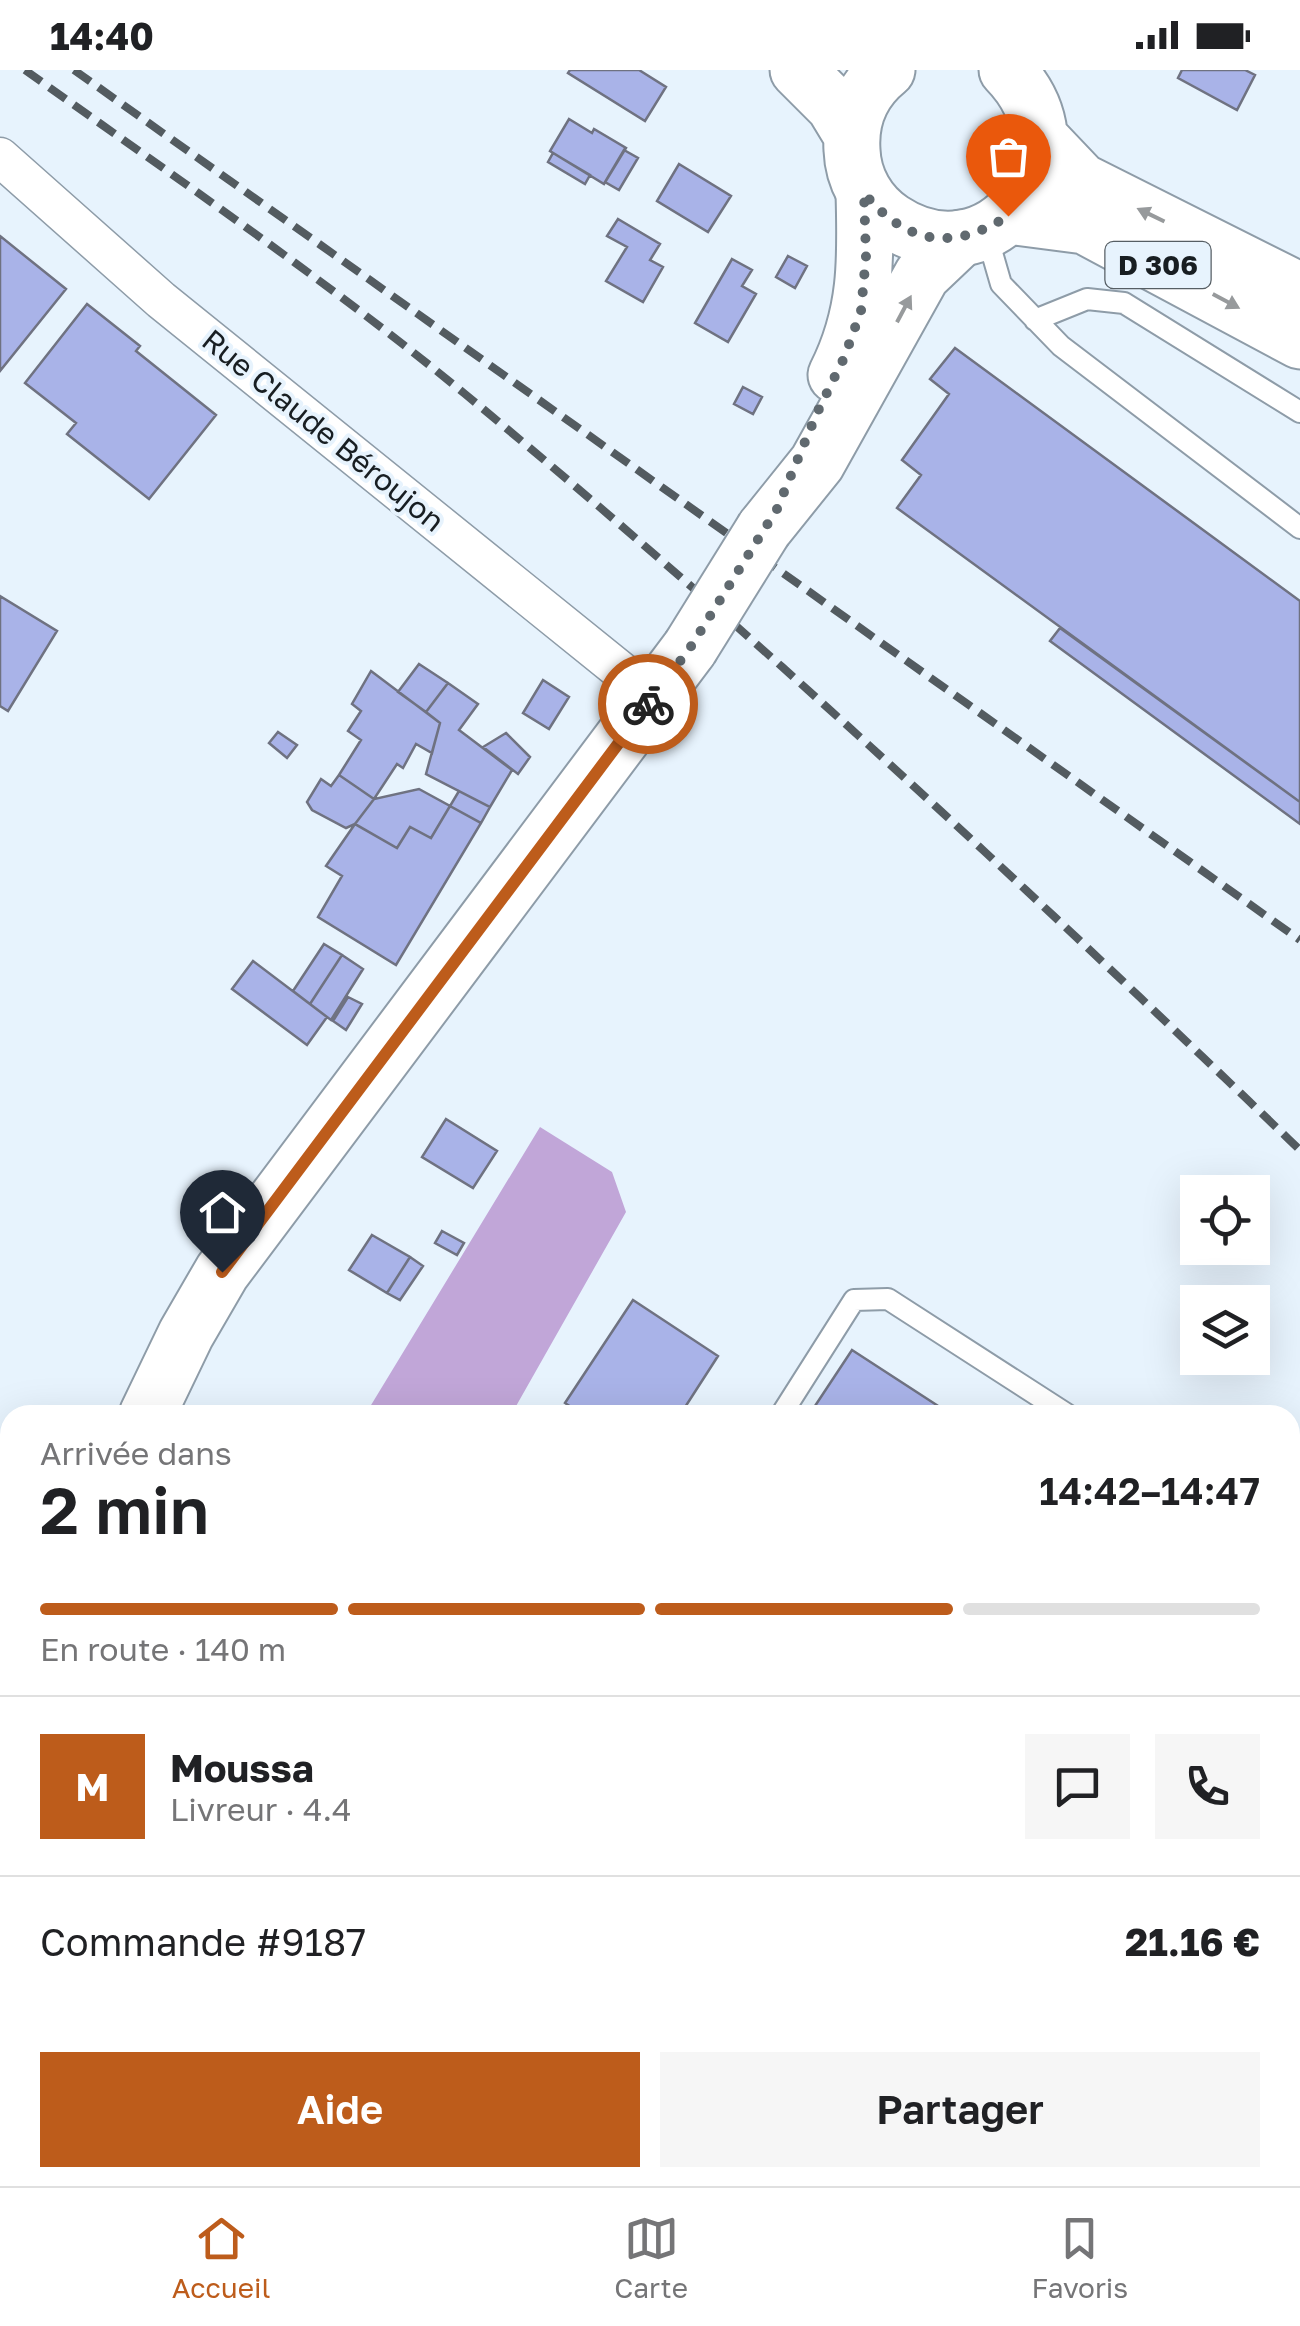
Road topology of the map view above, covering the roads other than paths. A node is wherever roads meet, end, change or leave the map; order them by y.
1 (798, 70) edge
2 (887, 70) edge
3 (1018, 75) edge
4 (851, 134) junction
5 (1042, 140) junction
6 (0, 157) edge
7 (864, 193) junction
8 (985, 228) junction
9 (1300, 291) edge
10 (1035, 320) junction
11 (1300, 341) edge
12 (1300, 412) edge
13 (771, 519) junction
14 (1300, 528) edge
15 (653, 697) junction
16 (152, 1405) edge
17 (786, 1405) edge
18 (1053, 1405) edge

1 - 4 main road
2 - 4 main road
3 - 5 main road
4 - 7 main road
5 - 8 main road
9 -> 5 main road, D 306
6 - 15 street, Rue Claude Béroujon
7 - 8 main road
7 - 13 main road
8 - 10 lane
8 -> 11 main road, D 306
13 -> 8 main road
10 - 12 lane
10 - 14 lane
13 - 15 main road, bridge
15 - 16 main road
17 - 18 lane

